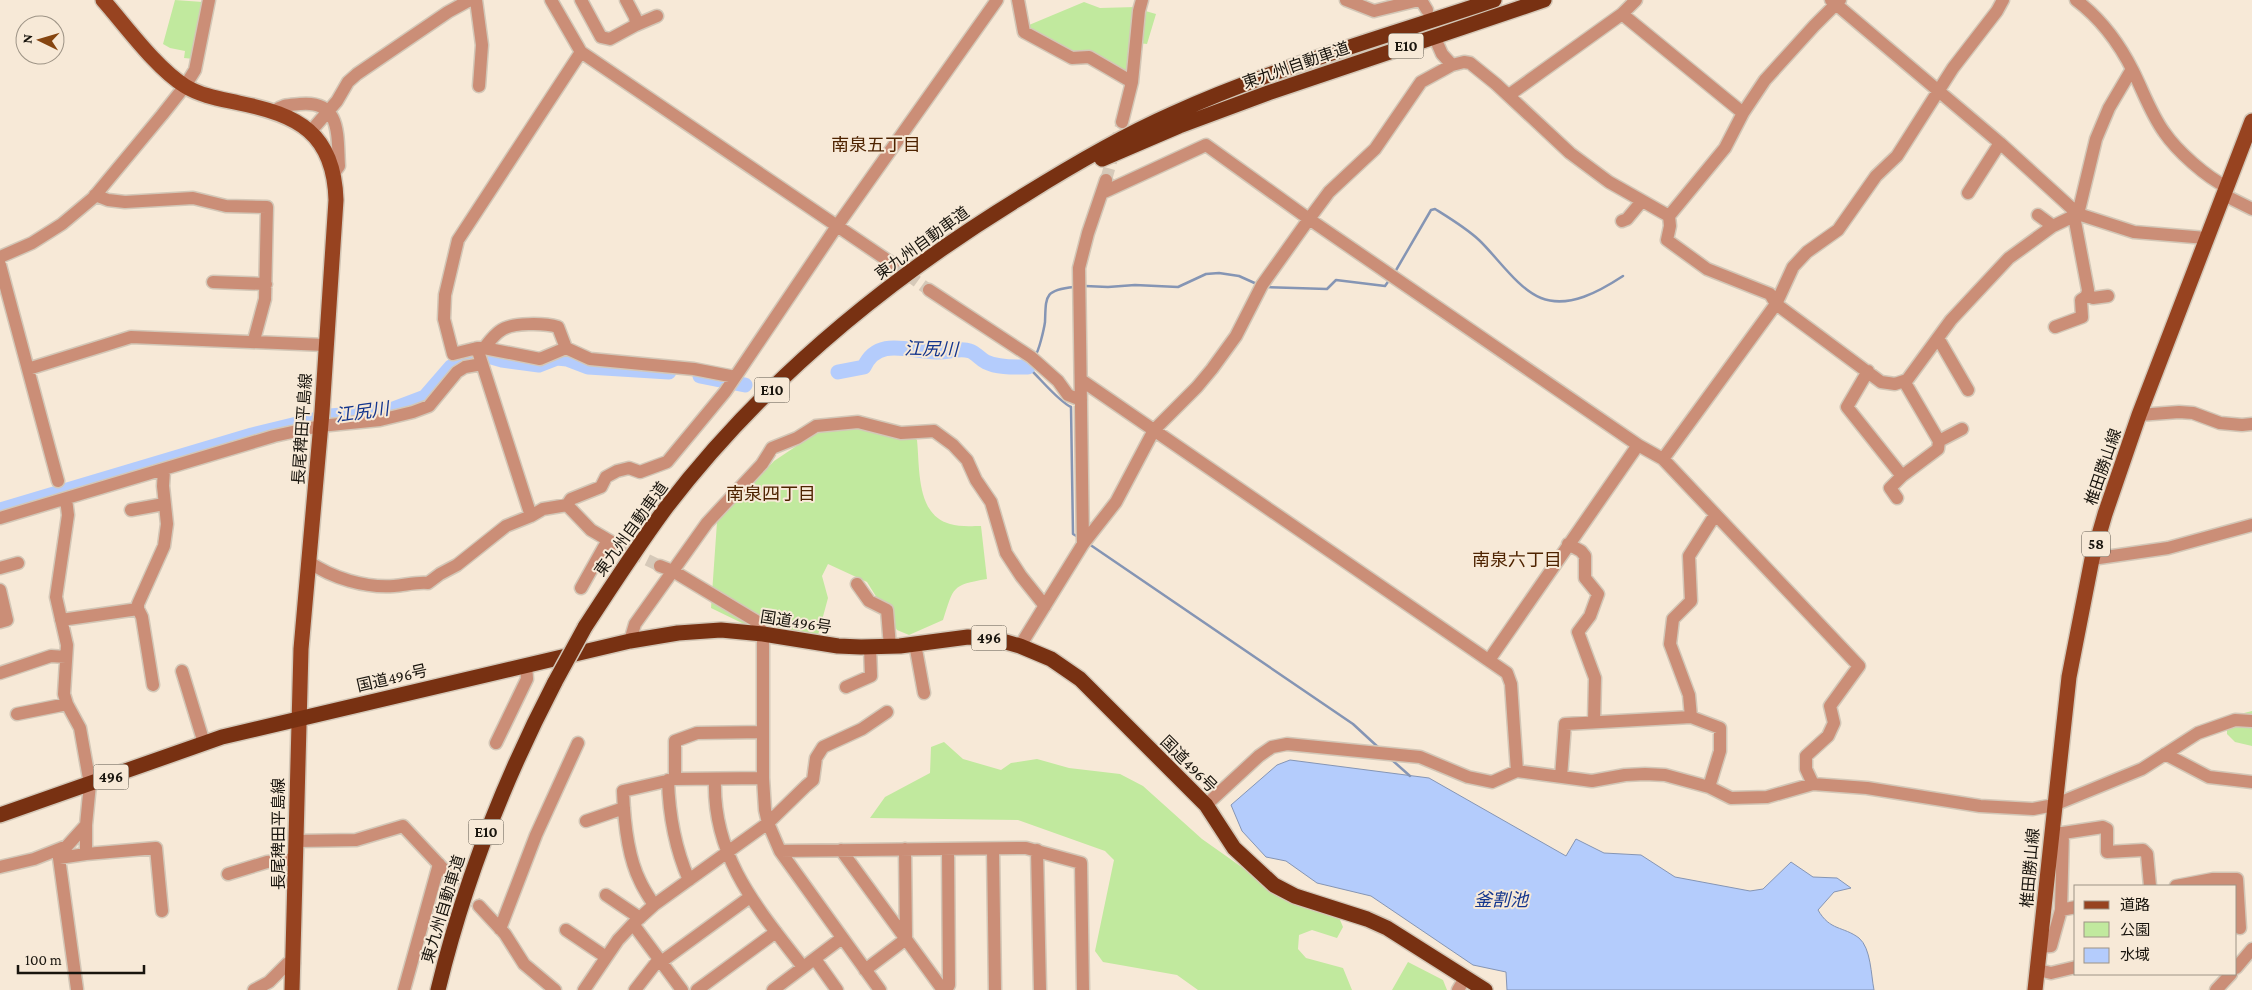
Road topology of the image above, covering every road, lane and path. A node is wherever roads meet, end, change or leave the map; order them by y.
1 (103, 0) edge
2 (209, 0) edge
3 (470, 0) edge
4 (476, 0) edge
5 (551, 0) edge
6 (581, 0) edge
7 (626, 0) edge
8 (997, 0) edge
9 (1018, 0) edge
10 (1142, 0) edge
11 (1346, 0) edge
12 (1494, 0) edge
13 (1544, 0) edge
14 (1636, 0) edge
15 (2003, 0) edge
16 (2076, 0) edge
17 (1836, 1) edge
18 (1422, 3) edge
19 (1622, 14) junction
20 (657, 16) dead end
21 (636, 25) junction
22 (1438, 45) dead end
23 (581, 52) junction
24 (1452, 64) junction
25 (2132, 69) junction
26 (1132, 82) junction
27 (186, 86) junction
28 (479, 86) dead end
29 (1939, 93) junction
30 (1509, 95) junction
31 (328, 111) junction
32 (275, 112) junction
33 (1743, 113) junction
34 (2252, 121) edge
35 (1122, 122) tunnel mouth
36 (311, 131) junction
37 (2000, 143) junction
38 (334, 173) junction
39 (1106, 180) tunnel mouth
40 (2225, 191) junction
41 (1102, 193) junction
42 (1968, 194) dead end
43 (95, 195) junction
44 (1642, 201) junction
45 (1010, 204) junction
46 (2252, 209) edge
47 (2038, 215) dead end
48 (2076, 215) junction
49 (1669, 216) junction
50 (1309, 219) junction
51 (1622, 221) dead end
52 (837, 226) junction
53 (2053, 226) junction
54 (2206, 238) junction
55 (0, 257) edge
56 (893, 264) tunnel mouth
57 (0, 265) edge
58 (213, 282) dead end
59 (266, 284) junction
60 (929, 290) tunnel mouth
61 (2087, 294) junction
62 (2108, 296) dead end
63 (1776, 304) junction
64 (2055, 327) dead end
65 (1938, 338) junction
66 (254, 340) junction
67 (325, 345) junction
68 (480, 348) junction
69 (566, 348) junction
70 (482, 364) junction
71 (28, 369) junction
72 (1868, 371) junction
73 (735, 377) junction
74 (1080, 380) junction
75 (1904, 381) junction
76 (1968, 390) dead end
77 (1081, 400) junction
78 (2140, 416) junction
79 (321, 419) junction
80 (2252, 424) edge
81 (1962, 429) dead end
82 (1154, 430) junction
83 (1939, 441) junction
84 (1638, 445) junction
85 (1663, 459) junction
86 (164, 470) junction
87 (1902, 476) junction
88 (58, 481) dead end
89 (1898, 498) dead end
90 (66, 499) junction
91 (164, 504) junction
92 (567, 505) junction
93 (131, 510) dead end
94 (1715, 515) junction
95 (531, 516) junction
96 (0, 518) edge
97 (2252, 525) edge
98 (1083, 544) junction
99 (1568, 544) junction
100 (2092, 560) junction
101 (308, 562) junction
102 (18, 563) dead end
103 (660, 566) tunnel mouth
104 (0, 568) edge
105 (673, 571) junction
106 (857, 584) dead end
107 (581, 588) dead end
108 (0, 590) edge
109 (1045, 606) junction
110 (138, 609) junction
111 (61, 620) junction
112 (6, 624) edge
113 (763, 634) junction
114 (630, 641) junction
115 (915, 644) junction
116 (1020, 646) junction
117 (870, 647) junction
118 (890, 647) junction
119 (66, 657) junction
120 (1489, 660) junction
121 (526, 665) junction
122 (182, 671) dead end
123 (0, 673) edge
124 (153, 685) dead end
125 (846, 687) dead end
126 (924, 694) dead end
127 (67, 704) junction
128 (887, 712) dead end
129 (17, 714) dead end
130 (1691, 717) junction
131 (298, 718) junction
132 (2252, 721) edge
133 (1594, 722) junction
134 (763, 732) junction
135 (204, 743) junction
136 (496, 743) dead end
137 (578, 743) dead end
138 (2165, 754) junction
139 (1517, 771) junction
140 (1561, 777) junction
141 (763, 778) junction
142 (672, 779) junction
143 (715, 779) junction
144 (2252, 782) edge
145 (90, 784) junction
146 (1813, 784) junction
147 (1709, 787) junction
148 (1206, 804) junction
149 (2054, 805) junction
150 (624, 808) junction
151 (1, 811) edge
152 (586, 821) dead end
153 (768, 823) junction
154 (86, 825) junction
155 (2057, 833) junction
156 (297, 841) junction
157 (948, 849) junction
158 (993, 849) junction
159 (841, 850) junction
160 (904, 850) junction
161 (1037, 850) junction
162 (780, 852) junction
163 (86, 854) junction
164 (726, 854) junction
165 (296, 859) junction
166 (439, 864) junction
167 (0, 867) edge
168 (228, 874) dead end
169 (450, 876) tunnel mouth
170 (689, 880) junction
171 (2150, 885) edge
172 (2181, 885) edge
173 (606, 895) dead end
174 (750, 897) junction
175 (654, 905) junction
176 (479, 906) tunnel mouth
177 (2074, 907) edge
178 (2061, 910) junction
179 (162, 912) dead end
180 (637, 921) junction
181 (500, 929) junction
182 (2242, 929) edge
183 (566, 930) dead end
184 (776, 932) junction
185 (842, 938) junction
186 (906, 939) junction
187 (2040, 947) junction
188 (2252, 949) edge
189 (606, 958) junction
190 (815, 960) junction
191 (661, 962) junction
192 (294, 963) junction
193 (803, 967) junction
194 (2074, 967) edge
195 (2237, 967) edge
196 (865, 970) junction
197 (2038, 970) junction
198 (2230, 975) edge
199 (1461, 984) edge
200 (77, 989) dead end
201 (254, 990) edge
202 (292, 990) edge
203 (404, 990) edge
204 (438, 990) edge
205 (555, 990) edge
206 (584, 990) edge
207 (635, 990) edge
208 (682, 990) edge
209 (697, 990) edge
210 (772, 990) edge
211 (837, 990) edge
212 (880, 990) edge
213 (944, 990) edge
214 (995, 990) edge
215 (1040, 990) edge
216 (1083, 990) edge
217 (1485, 990) edge
218 (2035, 990) edge
219 (2216, 990) edge

1 - 27 main road, 長尾稗田平島線
2 - 27 street
3 - 31 street
4 - 28 street
5 - 23 street
6 - 21 street
7 - 21 street
8 - 52 street
9 - 26 street
10 - 26 street
11 - 18 street
12 - 45 highway, 東九州自動車道 / E10
13 - 45 highway, 東九州自動車道 / E10
14 - 19 street
15 - 29 street
16 - 25 street
17 - 29 street
17 - 33 street
19 - 30 street
19 - 33 street
20 - 21 street
22 - 24 street
23 - 52 street
23 - 68 street
24 - 30 street
24 - 50 street
25 - 40 street
25 - 48 street
26 - 35 street
27 - 32 main road, 長尾稗田平島線
27 - 43 street
29 - 37 street
29 - 63 street
30 - 44 street
31 - 32 street
31 - 36 street
31 - 38 street
32 - 36 main road, 長尾稗田平島線
33 - 49 street
34 - 40 main road, 椎田勝山線 / 58
36 - 38 main road, 長尾稗田平島線
37 - 42 street
37 - 48 street
38 - 67 main road, 長尾稗田平島線
39 - 41 street
40 - 46 street
40 - 54 main road, 椎田勝山線 / 58
41 - 50 street
41 - 74 street
43 - 55 street
43 - 59 street
44 - 49 street
44 - 51 street
45 - 204 highway, 東九州自動車道 / E10, bridge
47 - 53 street
48 - 53 street
48 - 54 street
48 - 61 street
49 - 63 street
50 - 82 street
50 - 84 street
52 - 56 street
52 - 73 street
53 - 65 street
54 - 78 main road, 椎田勝山線 / 58
57 - 71 street
58 - 59 street
59 - 66 street
60 - 77 street
61 - 62 street
61 - 64 street
63 - 72 street
63 - 85 street
65 - 75 street
65 - 76 street
66 - 67 street
66 - 71 street
67 - 79 main road, 長尾稗田平島線
68 - 69 street
68 - 69 street
68 - 70 street
69 - 73 street
70 - 79 street
70 - 95 street
71 - 88 street
72 - 75 street
72 - 87 street
73 - 92 street
74 - 77 street
74 - 82 street
75 - 83 street
77 - 98 street
78 - 80 street
78 - 100 main road, 椎田勝山線 / 58
79 - 86 street
79 - 101 main road, 長尾稗田平島線
81 - 83 street
82 - 98 street
82 - 120 street
83 - 87 street
84 - 85 street
84 - 99 street
85 - 94 street
86 - 90 street
86 - 91 street
87 - 89 street
90 - 96 street
90 - 111 street
91 - 93 street
91 - 110 street
92 - 95 street
92 - 107 street
94 - 130 street
94 - 146 street
95 - 101 street
97 - 100 street
98 - 109 street
99 - 120 street
99 - 133 street
100 - 149 main road, 椎田勝山線 / 58
101 - 131 main road, 長尾稗田平島線
102 - 104 street
103 - 105 street
105 - 109 street
105 - 113 street
105 - 114 street
106 - 118 street
108 - 112 street
109 - 116 street
110 - 111 street
110 - 124 street
111 - 119 street
113 - 114 highway, 国道496号 / 496
113 - 117 highway, 国道496号 / 496
113 - 134 street
114 - 121 highway, 国道496号 / 496
115 - 116 highway, 国道496号 / 496
115 - 118 highway, 国道496号 / 496
115 - 126 street
116 - 148 highway, 国道496号 / 496
117 - 118 highway, 国道496号 / 496
117 - 125 street
119 - 123 street
119 - 127 street
120 - 139 street
121 - 131 highway, 国道496号 / 496
121 - 136 street
122 - 135 street
127 - 129 street
127 - 145 street
128 - 153 street
130 - 133 street
130 - 147 street
131 - 135 highway, 国道496号 / 496
131 - 156 main road, 長尾稗田平島線
132 - 138 street
133 - 140 street
134 - 141 street
134 - 142 street
135 - 145 highway, 国道496号 / 496
137 - 181 street
138 - 144 street
138 - 149 street
139 - 140 street
139 - 148 street
140 - 147 street
141 - 143 street
141 - 153 street
142 - 143 street
142 - 150 street
142 - 170 street
143 - 164 street
145 - 151 highway, 国道496号 / 496
145 - 154 street
146 - 147 street
146 - 149 street
148 - 199 highway, 国道496号 / 496
149 - 155 main road, 椎田勝山線 / 58
150 - 152 street
150 - 175 street
153 - 162 street
153 - 164 street
154 - 163 street
154 - 167 street
155 - 171 street
155 - 178 street
155 - 187 main road, 椎田勝山線 / 58
156 - 165 main road, 長尾稗田平島線
156 - 166 street
157 - 158 street
157 - 160 street
157 - 213 street
158 - 161 street
158 - 214 street
159 - 160 street
159 - 162 street
159 - 186 street
160 - 186 street
161 - 215 street
161 - 216 street
162 - 185 street
163 - 179 street
163 - 200 street
164 - 170 street
164 - 174 street
165 - 168 street
165 - 192 main road, 長尾稗田平島線
166 - 169 street
166 - 203 street
170 - 175 street
172 - 182 street
173 - 180 street
174 - 184 street
174 - 191 street
175 - 180 street
176 - 181 street
177 - 178 street
178 - 187 street
180 - 189 street
180 - 191 street
181 - 205 street
183 - 189 street
184 - 193 street
184 - 209 street
185 - 190 street
185 - 196 street
186 - 196 street
186 - 213 street
187 - 197 main road, 椎田勝山線 / 58
188 - 195 street
189 - 206 street
190 - 193 street
190 - 211 street
191 - 207 street
191 - 208 street
192 - 201 street
192 - 202 main road, 長尾稗田平島線
193 - 210 street
194 - 197 street
196 - 212 street
197 - 218 main road, 椎田勝山線 / 58
198 - 219 street
199 - 217 highway, 国道496号 / 496

